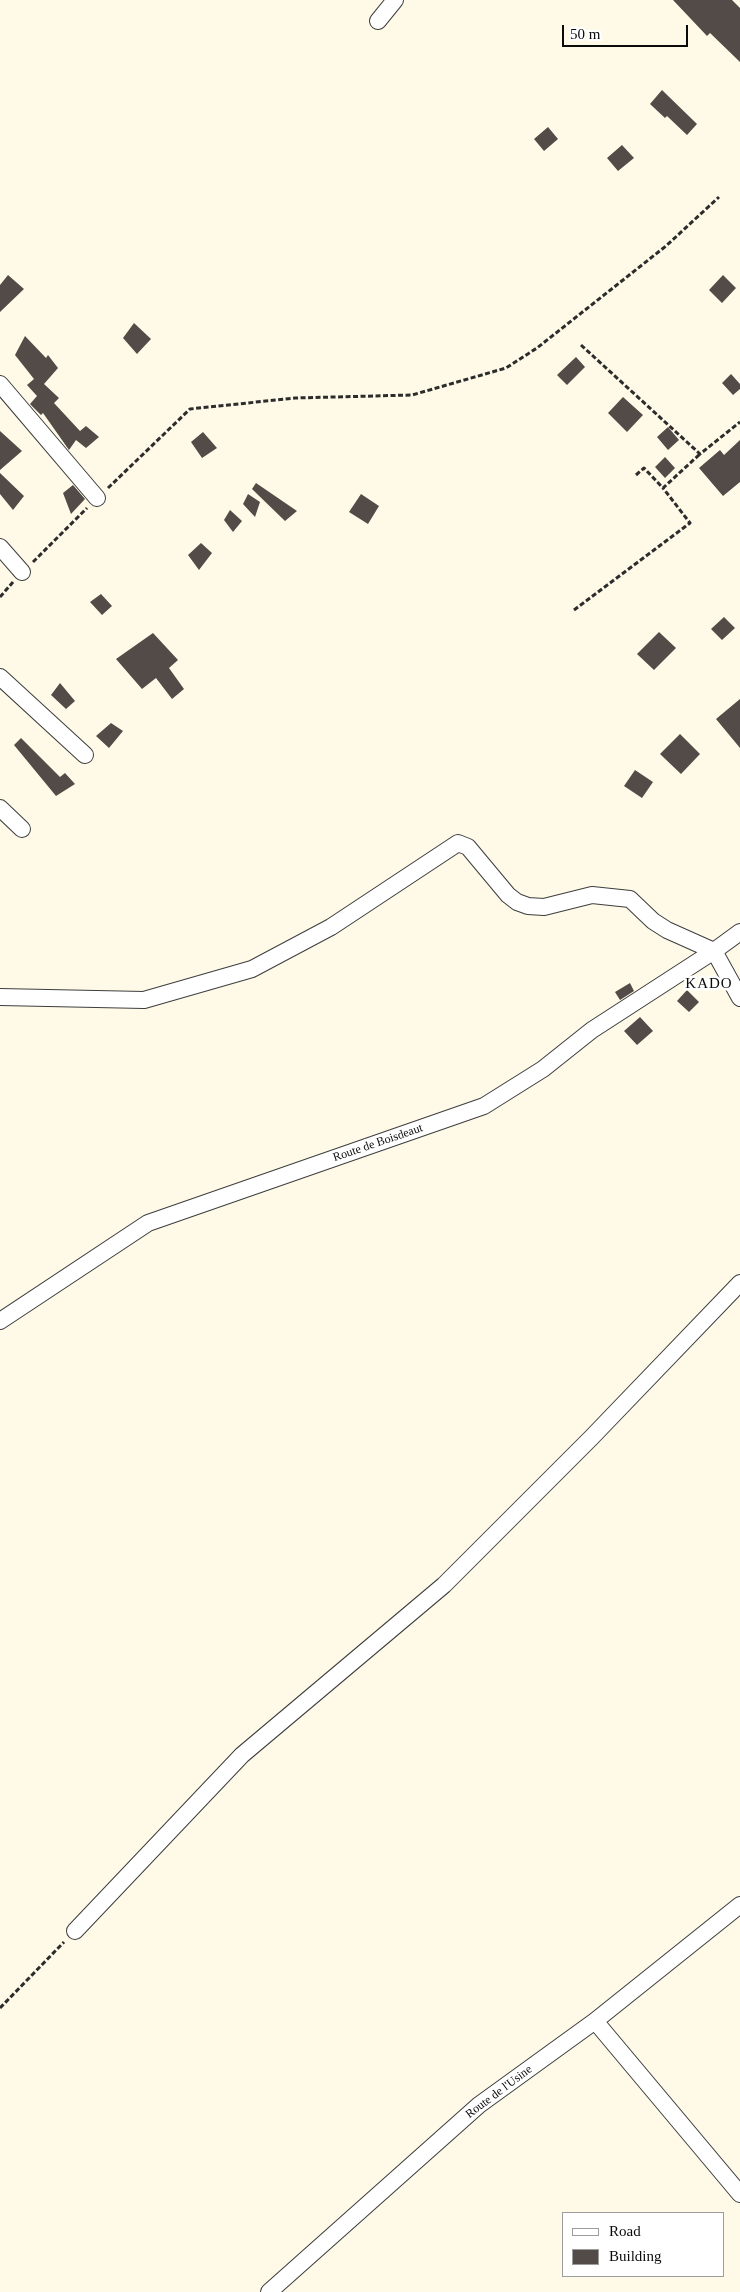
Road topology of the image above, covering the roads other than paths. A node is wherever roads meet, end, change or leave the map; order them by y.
1 (395, 0) edge
2 (378, 21) dead end
3 (0, 384) edge
4 (98, 498) road end
5 (0, 548) edge
6 (22, 572) road end
7 (0, 677) edge
8 (86, 755) dead end
9 (0, 808) edge
10 (22, 830) dead end
11 (740, 932) edge
12 (714, 951) junction
13 (0, 997) edge
14 (740, 998) edge
15 (740, 1283) edge
16 (0, 1321) edge
17 (740, 1905) edge
18 (75, 1931) road end
19 (595, 2021) junction
20 (740, 2194) edge
21 (269, 2292) edge

1 - 2 street
3 - 4 street
5 - 6 street
7 - 8 street
9 - 10 street
11 - 12 street, Route de Boisdeaut
12 - 13 street
12 - 14 street
12 - 16 street, Route de Boisdeaut
15 - 18 street
17 - 19 street, Route de l'Usine
19 - 20 street
19 - 21 street, Route de l'Usine

